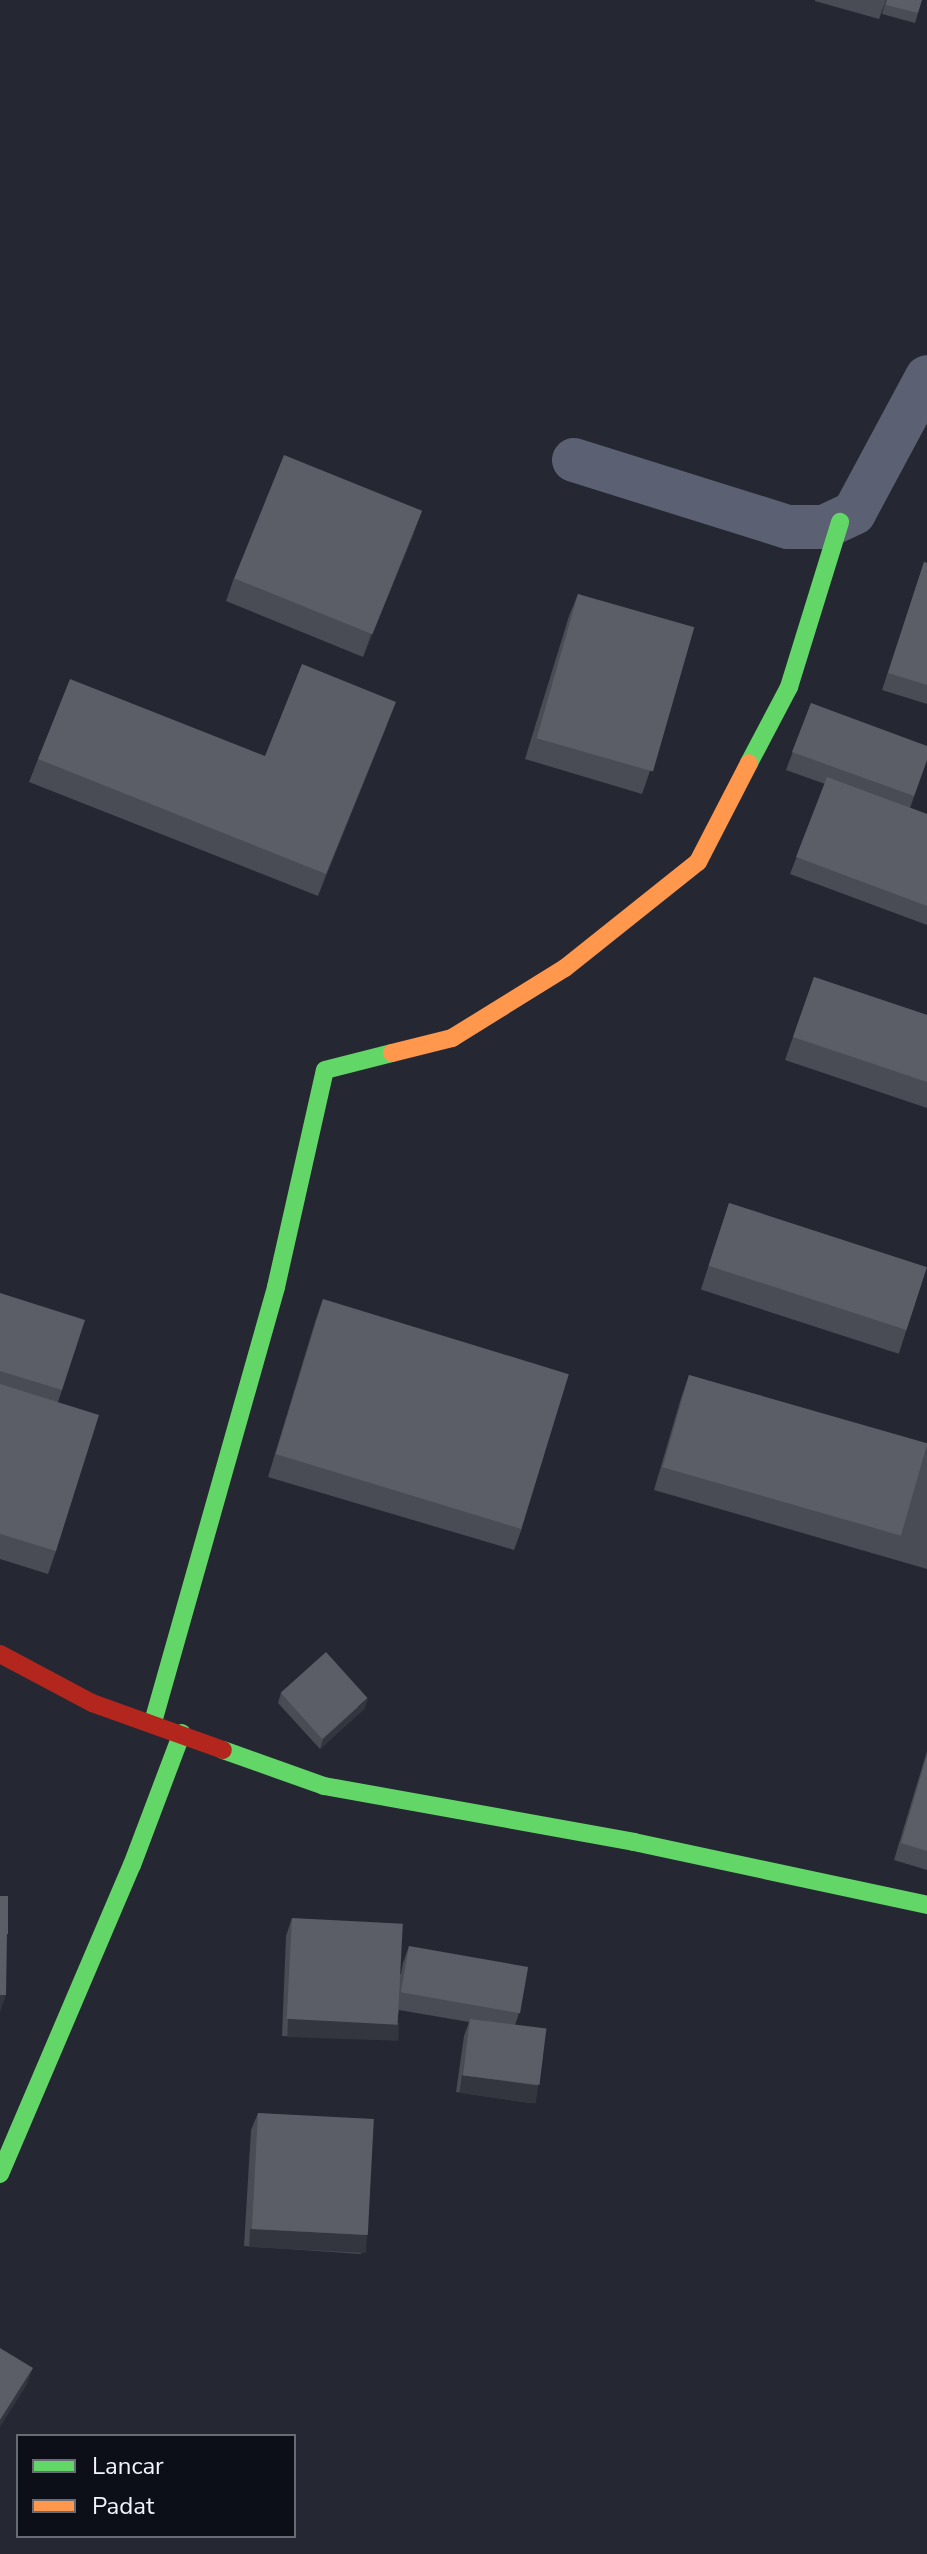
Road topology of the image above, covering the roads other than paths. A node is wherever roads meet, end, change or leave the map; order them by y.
1 (927, 377) edge
2 (574, 460) dead end
3 (840, 522) junction
4 (0, 1654) edge
5 (153, 1722) junction
6 (182, 1733) junction
7 (927, 1905) edge
8 (0, 2174) edge

1 - 3 street
2 - 3 street
3 - 5 street
4 - 5 street
5 - 6 street
6 - 7 street
6 - 8 street

